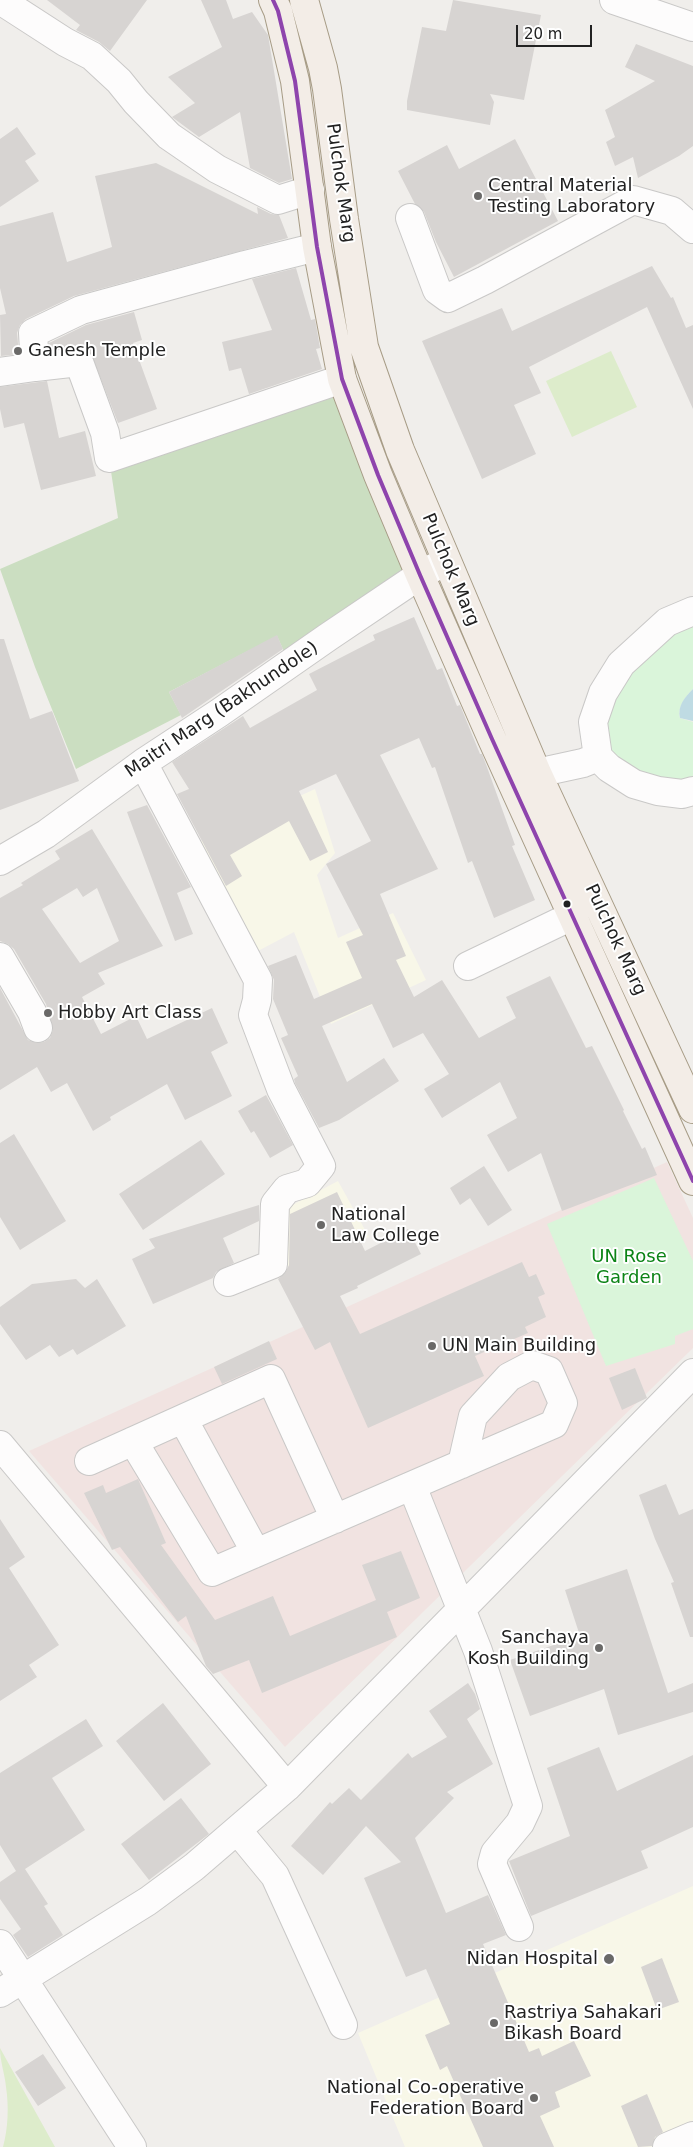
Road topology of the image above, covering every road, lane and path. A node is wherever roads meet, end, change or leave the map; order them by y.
1 (0, 0) edge
2 (614, 0) edge
3 (289, 3) edge
4 (693, 27) edge
5 (310, 190) junction
6 (410, 218) dead end
7 (693, 229) edge
8 (318, 247) junction
9 (35, 367) junction
10 (0, 372) edge
11 (342, 378) junction
12 (446, 561) junction
13 (420, 575) junction
14 (693, 611) edge
15 (598, 757) junction
16 (143, 763) junction
17 (537, 773) junction
18 (693, 791) edge
19 (0, 861) edge
20 (574, 915) junction
21 (0, 957) edge
22 (468, 966) dead end
23 (38, 1028) dead end
24 (693, 1109) edge
25 (693, 1181) edge
26 (228, 1282) dead end
27 (693, 1373) edge
28 (183, 1419) junction
29 (133, 1441) junction
30 (0, 1445) edge
31 (89, 1461) dead end
32 (462, 1464) dead end
33 (412, 1486) junction
34 (335, 1519) junction
35 (256, 1553) junction
36 (462, 1609) junction
37 (287, 1787) junction
38 (238, 1830) junction
39 (519, 1927) dead end
40 (0, 1944) edge
41 (22, 1979) junction
42 (0, 1993) edge
43 (343, 2025) dead end
44 (693, 2136) edge
45 (132, 2147) edge
46 (667, 2147) edge

1 - 5 street
2 - 4 street
3 - 5 main road, Pulchok Marg
3 - 12 main road, Pulchok Marg
5 - 8 main road, Pulchok Marg
6 - 7 street
8 - 9 street
8 - 11 main road, Pulchok Marg
9 - 10 street
9 - 11 street
11 - 13 main road, Pulchok Marg
12 - 13 street, Maitri Marg (Bakhundole)
12 - 17 main road, Pulchok Marg
13 - 16 street, Maitri Marg (Bakhundole)
13 - 20 main road, Pulchok Marg
14 - 15 street
15 - 17 street
15 - 18 street
16 - 19 street, Maitri Marg (Bakhundole)
16 - 26 street
17 - 24 main road, Pulchok Marg
20 - 22 street
20 - 25 main road, Pulchok Marg
21 - 23 street
27 - 36 street
28 - 29 street
28 - 34 street
28 - 35 street
29 - 31 street
29 - 35 street
30 - 37 street
32 - 33 street
33 - 34 street
33 - 36 street
34 - 35 street
36 - 37 street
36 - 39 street
37 - 38 street
38 - 41 street
38 - 43 street
40 - 41 street
41 - 42 street
41 - 45 street
44 - 46 street

